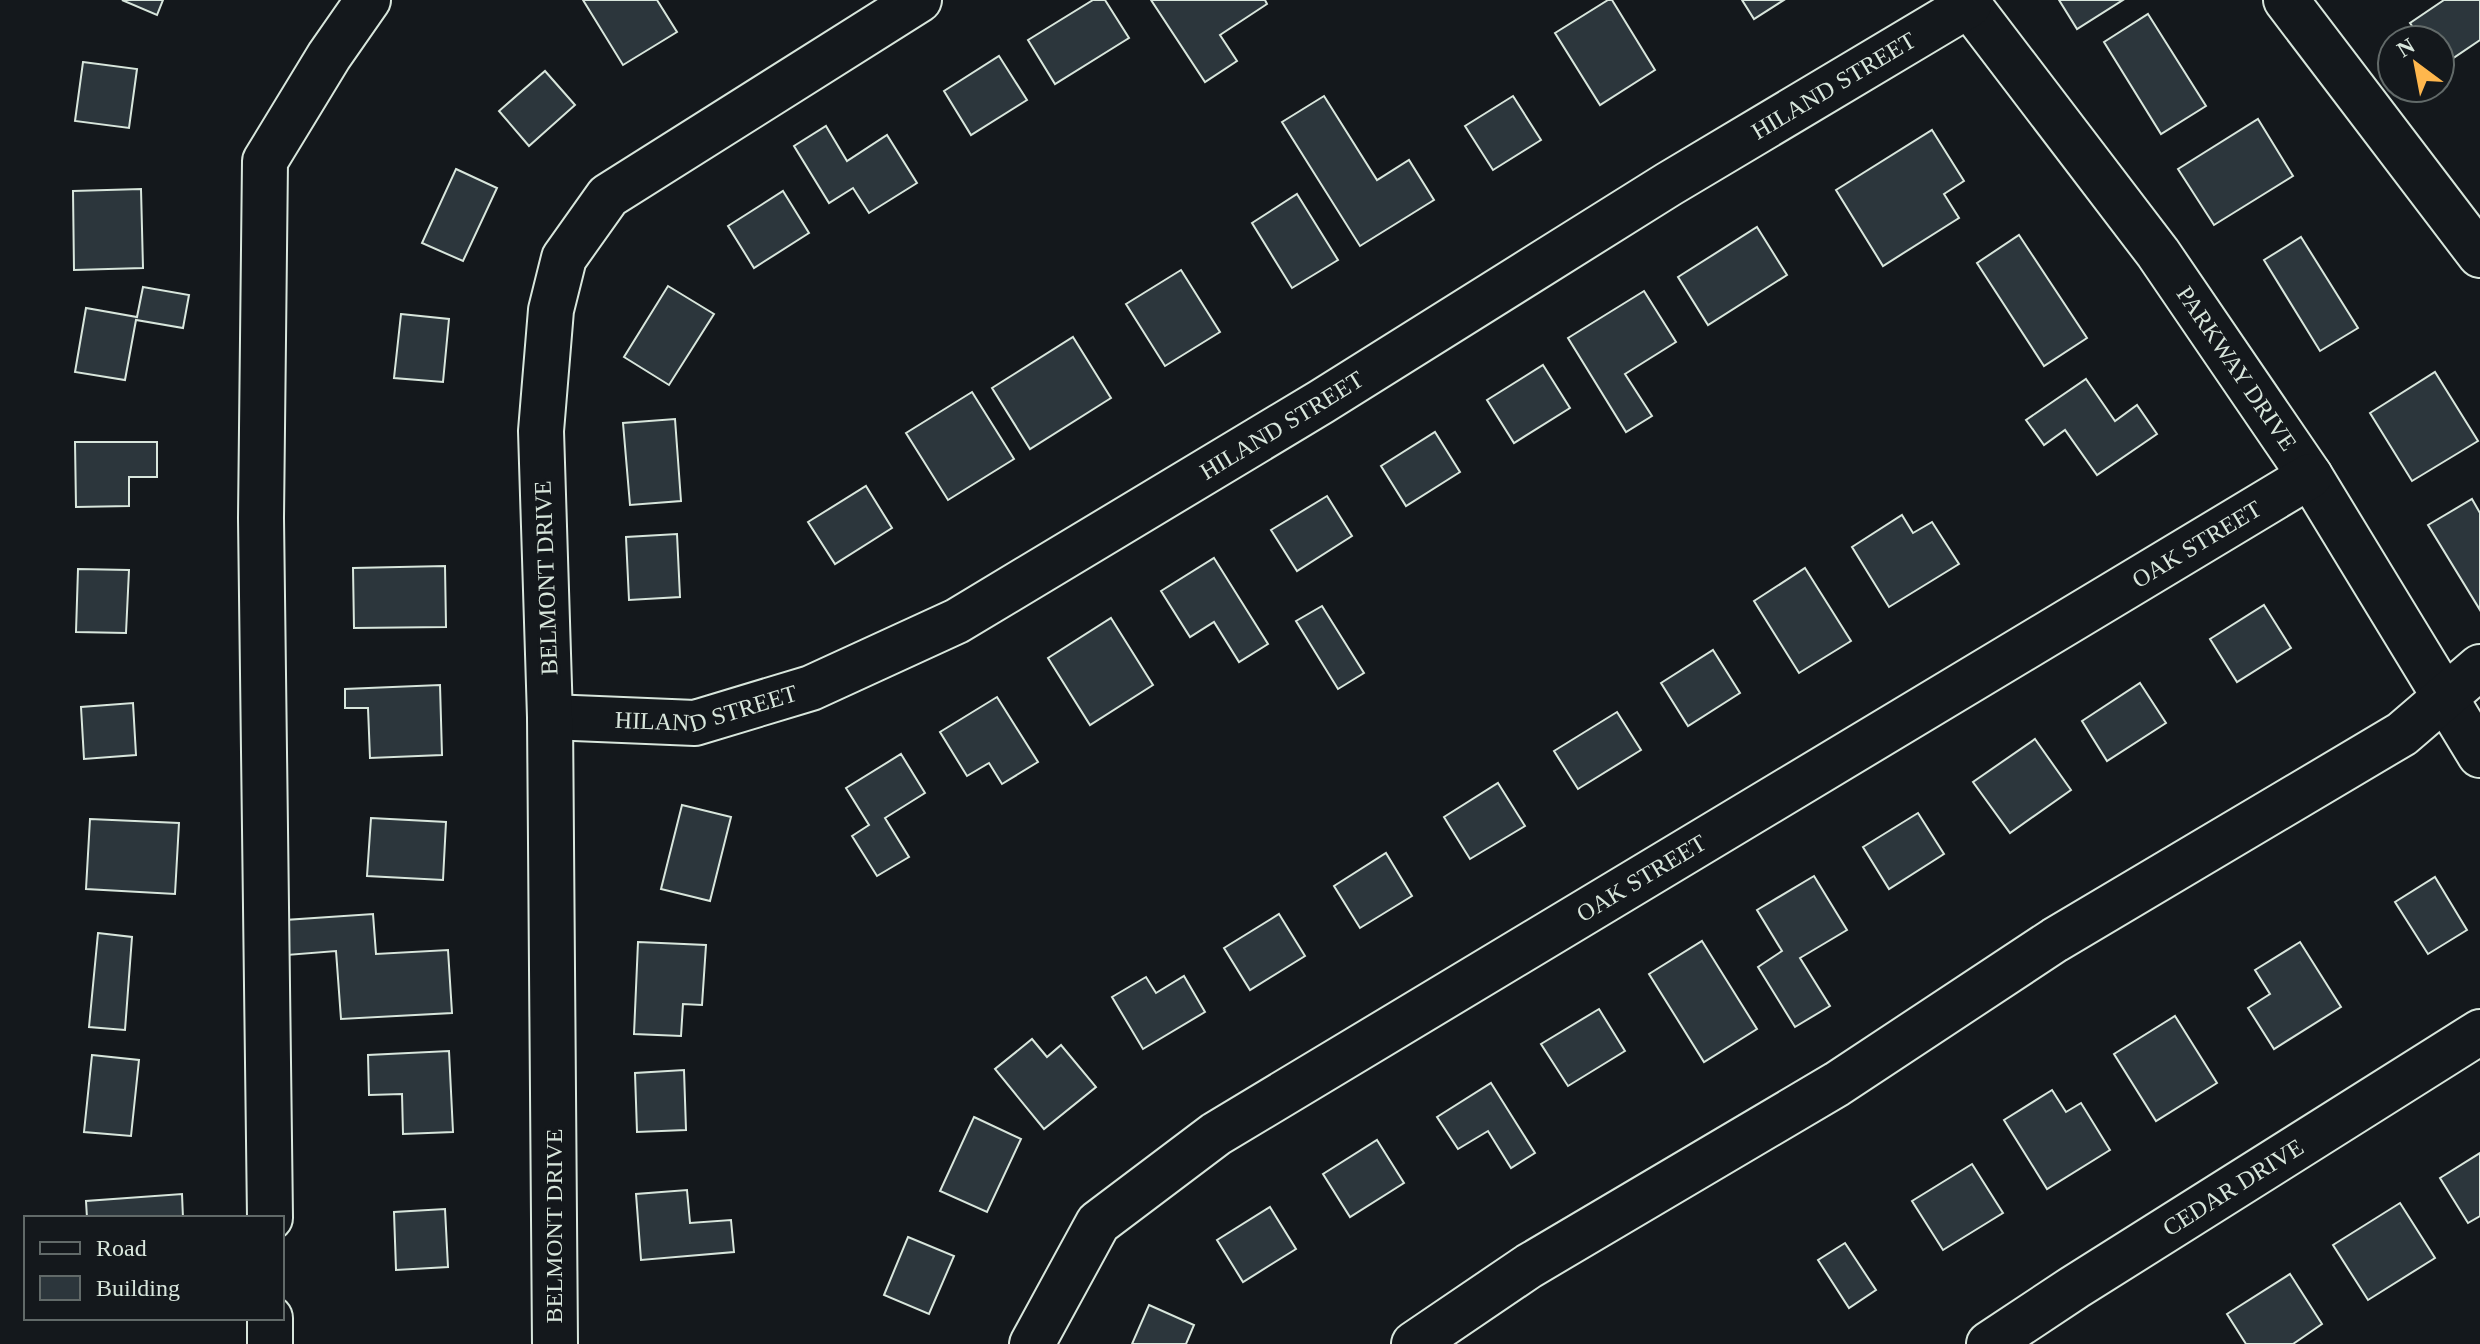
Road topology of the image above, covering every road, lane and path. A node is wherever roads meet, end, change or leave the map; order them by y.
1 (368, 0) edge
2 (919, 0) edge
3 (2286, 0) edge
4 (1967, 2) edge
5 (2480, 255) edge
6 (2310, 476) junction
7 (2480, 667) edge
8 (2445, 696) junction
9 (550, 717) junction
10 (2480, 755) edge
11 (2480, 1032) edge
12 (270, 1216) edge
13 (270, 1320) edge
14 (270, 1344) edge
15 (555, 1344) edge
16 (1032, 1344) edge
17 (1414, 1344) edge
18 (1989, 1344) edge

1 - 12 street
2 - 9 street, BELMONT DRIVE
3 - 5 street
4 - 6 street, PARKWAY DRIVE
4 - 9 street, HILAND STREET
6 - 8 street, PARKWAY DRIVE
6 - 16 street, OAK STREET
7 - 8 street
8 - 10 street, PARKWAY DRIVE
8 - 17 street
9 - 15 street, BELMONT DRIVE
11 - 18 street, CEDAR DRIVE
13 - 14 street

